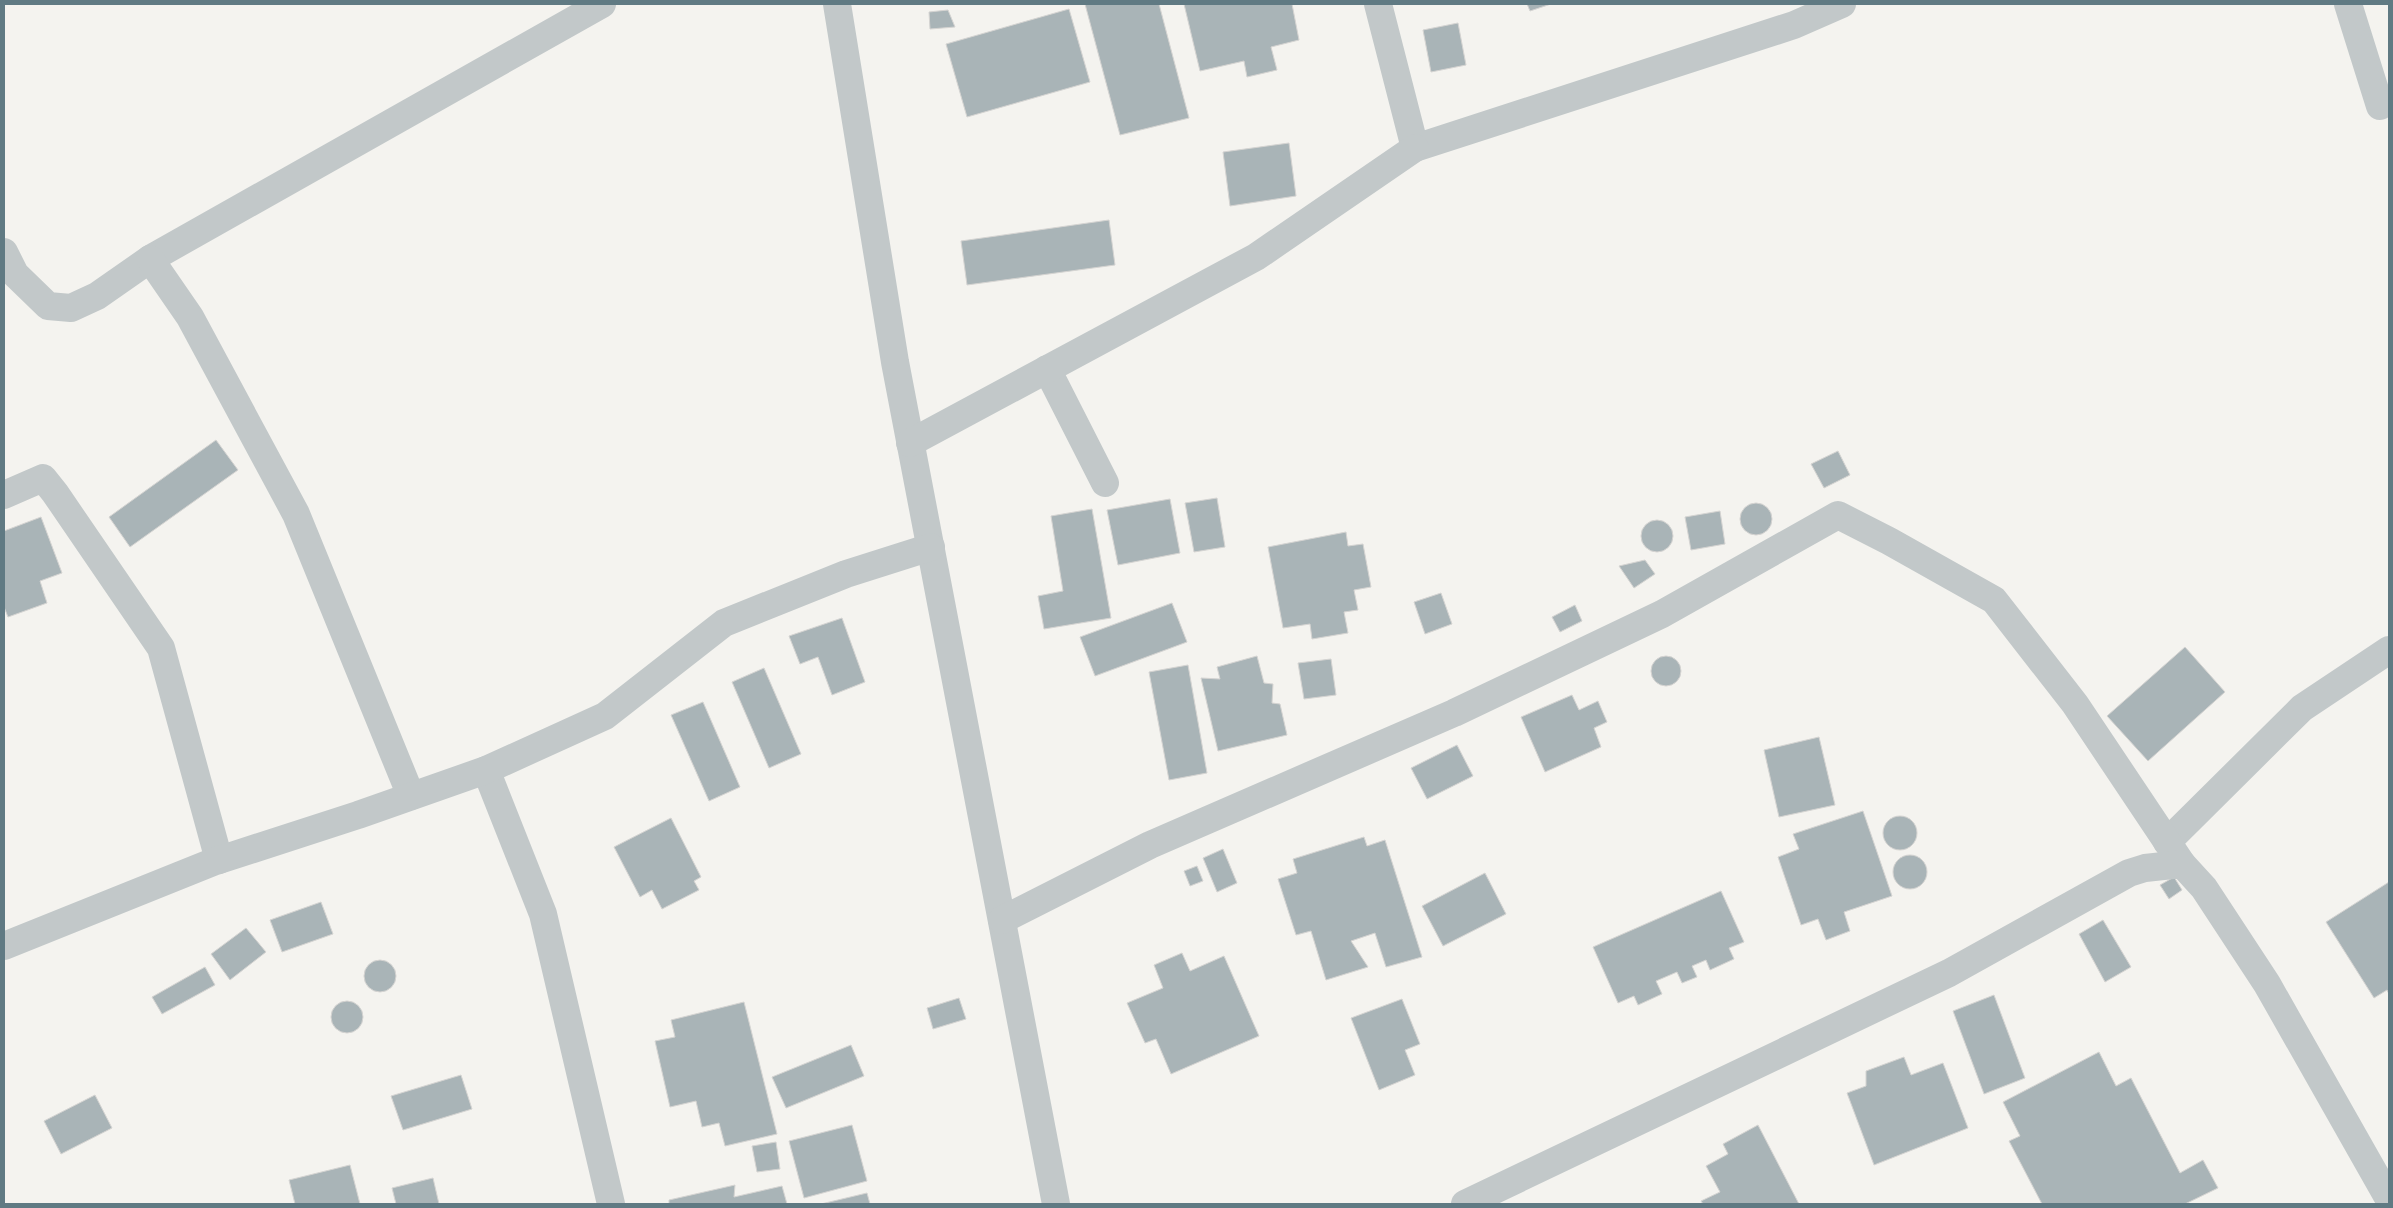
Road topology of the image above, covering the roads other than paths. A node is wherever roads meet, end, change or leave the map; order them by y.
1 (602, 4) edge
2 (1378, 4) edge
3 (1842, 4) edge
4 (2348, 4) edge
5 (845, 6) edge
6 (2380, 106) dead end
7 (1415, 148) junction
8 (4, 252) edge
9 (150, 259) junction
10 (1047, 370) junction
11 (910, 443) junction
12 (1105, 483) dead end
13 (4, 495) edge
14 (931, 547) junction
15 (2389, 650) edge
16 (486, 770) junction
17 (411, 796) junction
18 (2174, 853) junction
19 (219, 860) junction
20 (1002, 920) junction
21 (4, 946) edge
22 (2389, 1199) edge
23 (611, 1204) edge
24 (1056, 1204) edge
25 (1465, 1204) edge

1 - 9 street
2 - 7 street
3 - 7 street
4 - 6 street
5 - 11 street
7 - 10 street
8 - 9 street
9 - 17 street
10 - 11 street
10 - 12 street
11 - 14 street
13 - 19 street
14 - 16 street
14 - 20 street
15 - 18 street
16 - 17 street
16 - 23 street
17 - 19 street
18 - 20 street
18 - 22 street
18 - 25 street
19 - 21 street
20 - 24 street

